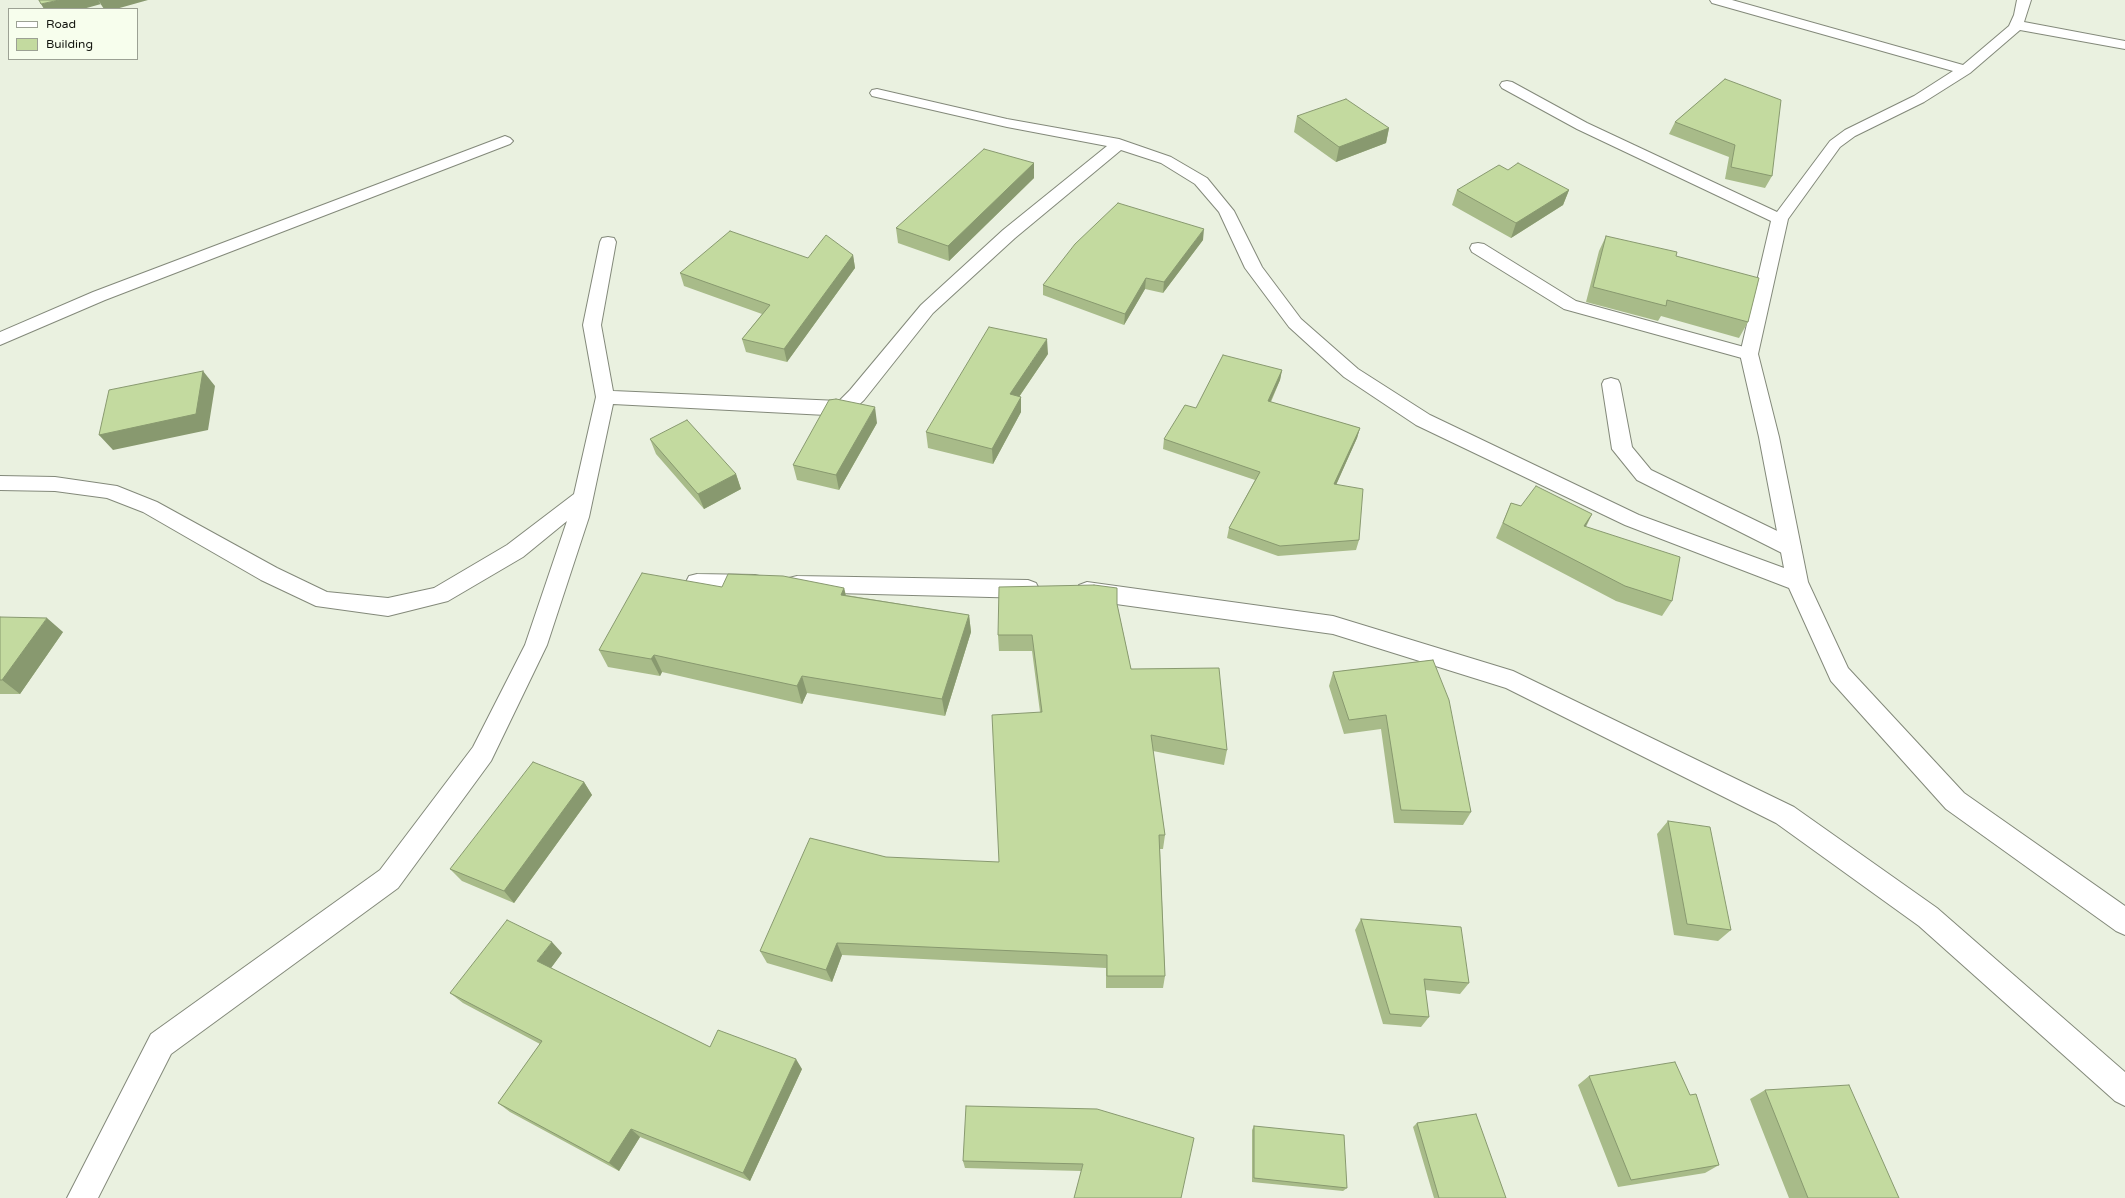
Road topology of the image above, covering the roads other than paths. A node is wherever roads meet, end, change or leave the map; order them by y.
1 (1717, 0) edge
2 (2024, 0) edge
3 (2016, 25) junction
4 (2125, 45) edge
5 (1965, 70) junction
6 (1507, 85) dead end
7 (877, 93) dead end
8 (505, 141) dead end
9 (1119, 144) junction
10 (1780, 219) junction
11 (608, 242) dead end
12 (1478, 248) dead end
13 (0, 339) edge
14 (1749, 354) junction
15 (1611, 384) dead end
16 (605, 397) junction
17 (0, 483) edge
18 (584, 497) junction
19 (1790, 547) junction
20 (697, 582) edge
21 (1797, 582) junction
22 (2125, 922) edge
23 (2125, 1091) edge
24 (82, 1198) edge

1 - 5 street
2 - 3 street
3 - 4 street
3 - 5 street
5 - 10 street
6 - 10 street
7 - 9 street
8 - 13 street
9 - 16 street
9 - 21 street
10 - 14 street
11 - 16 street
12 - 14 street
14 - 19 street
15 - 19 street
16 - 18 street
17 - 18 street
18 - 24 street
19 - 21 street
20 - 23 street
21 - 22 street

